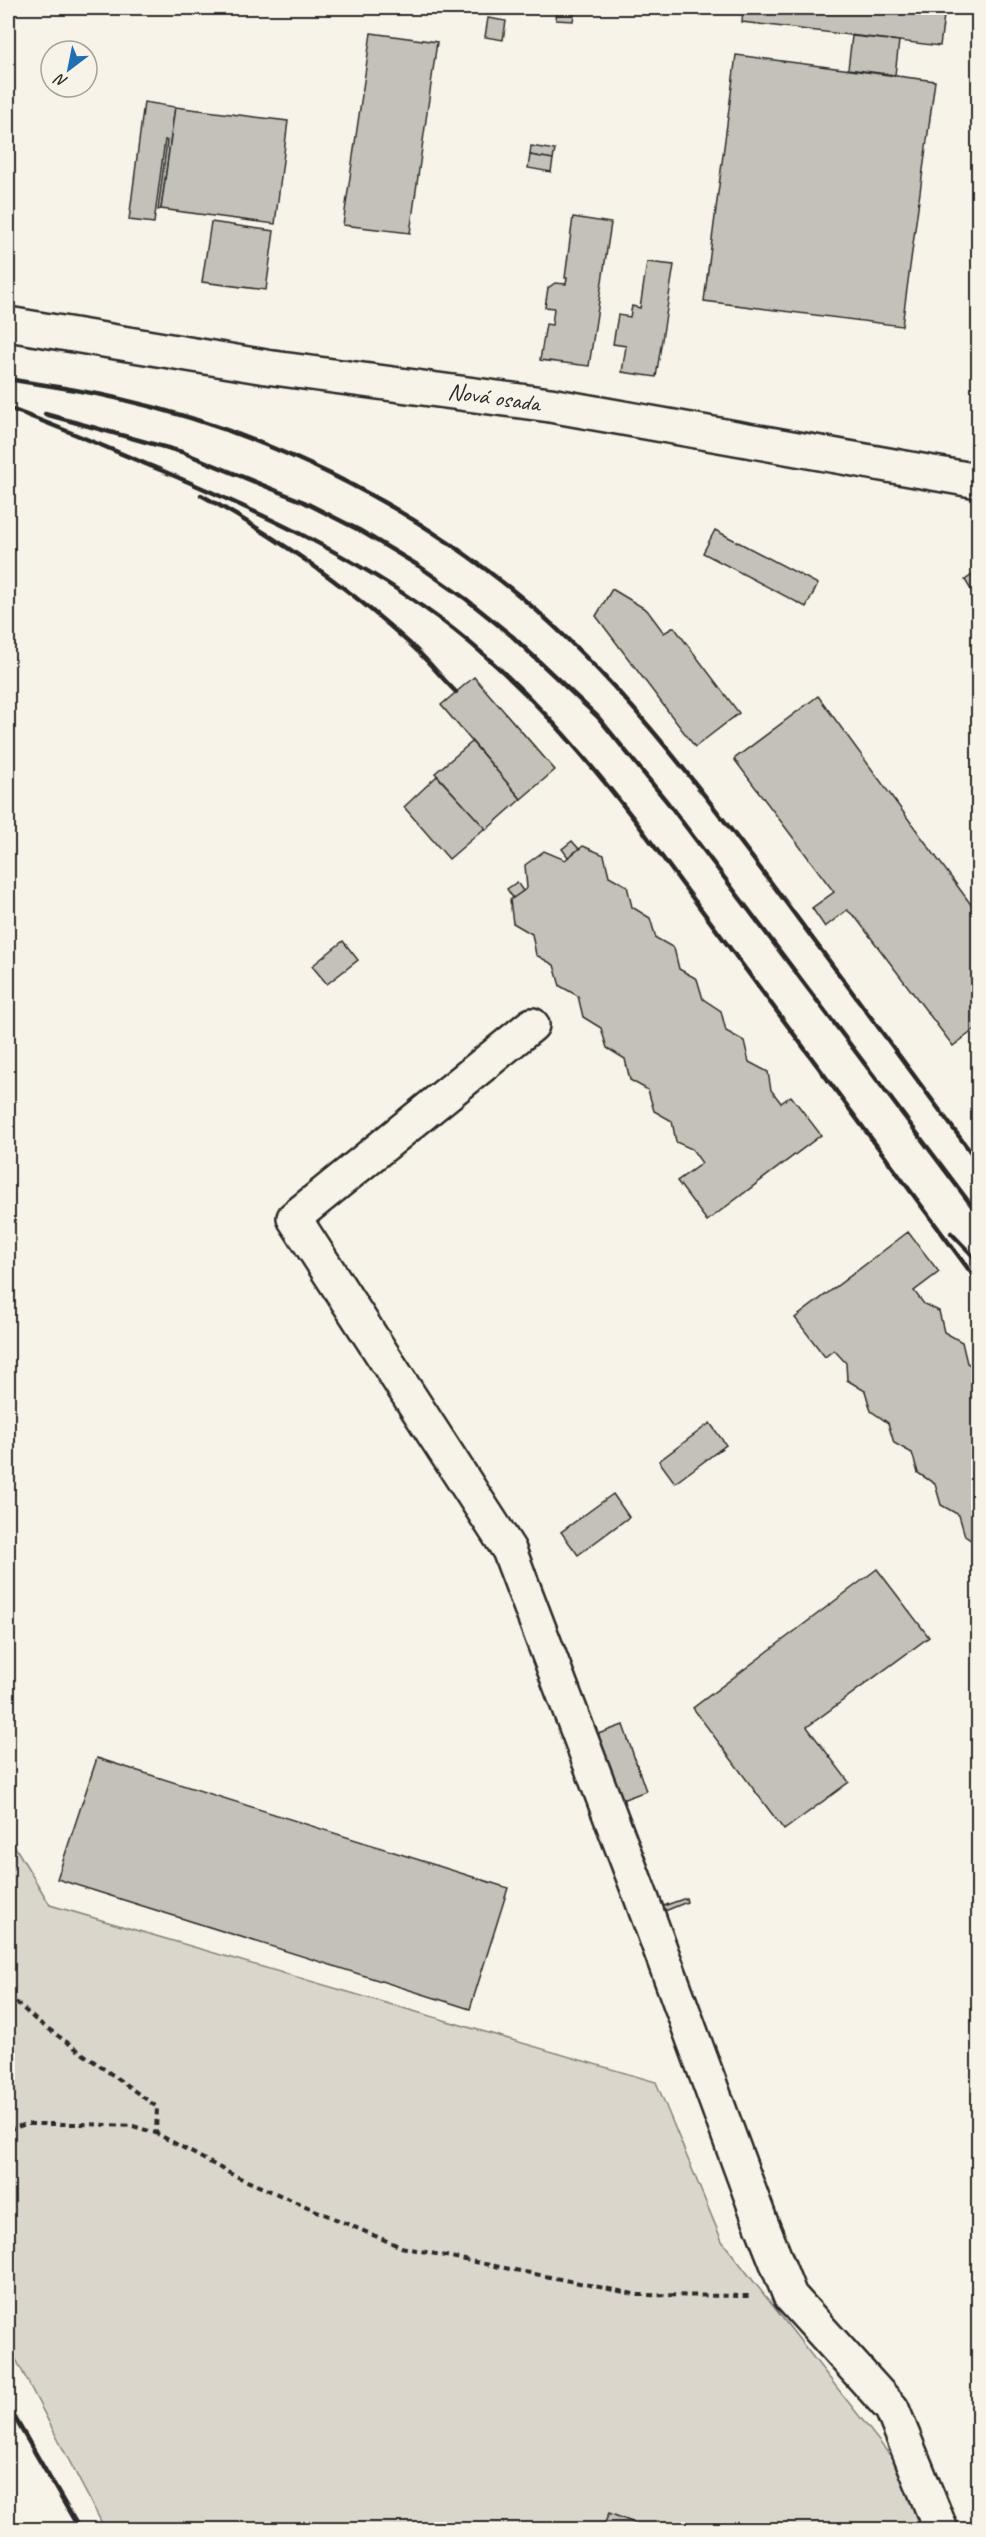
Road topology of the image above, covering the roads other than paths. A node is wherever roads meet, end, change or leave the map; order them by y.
1 (8, 324) edge
2 (978, 481) edge
3 (532, 1026) dead end
4 (941, 2529) edge

1 - 2 street, Nová osada
3 - 4 street

